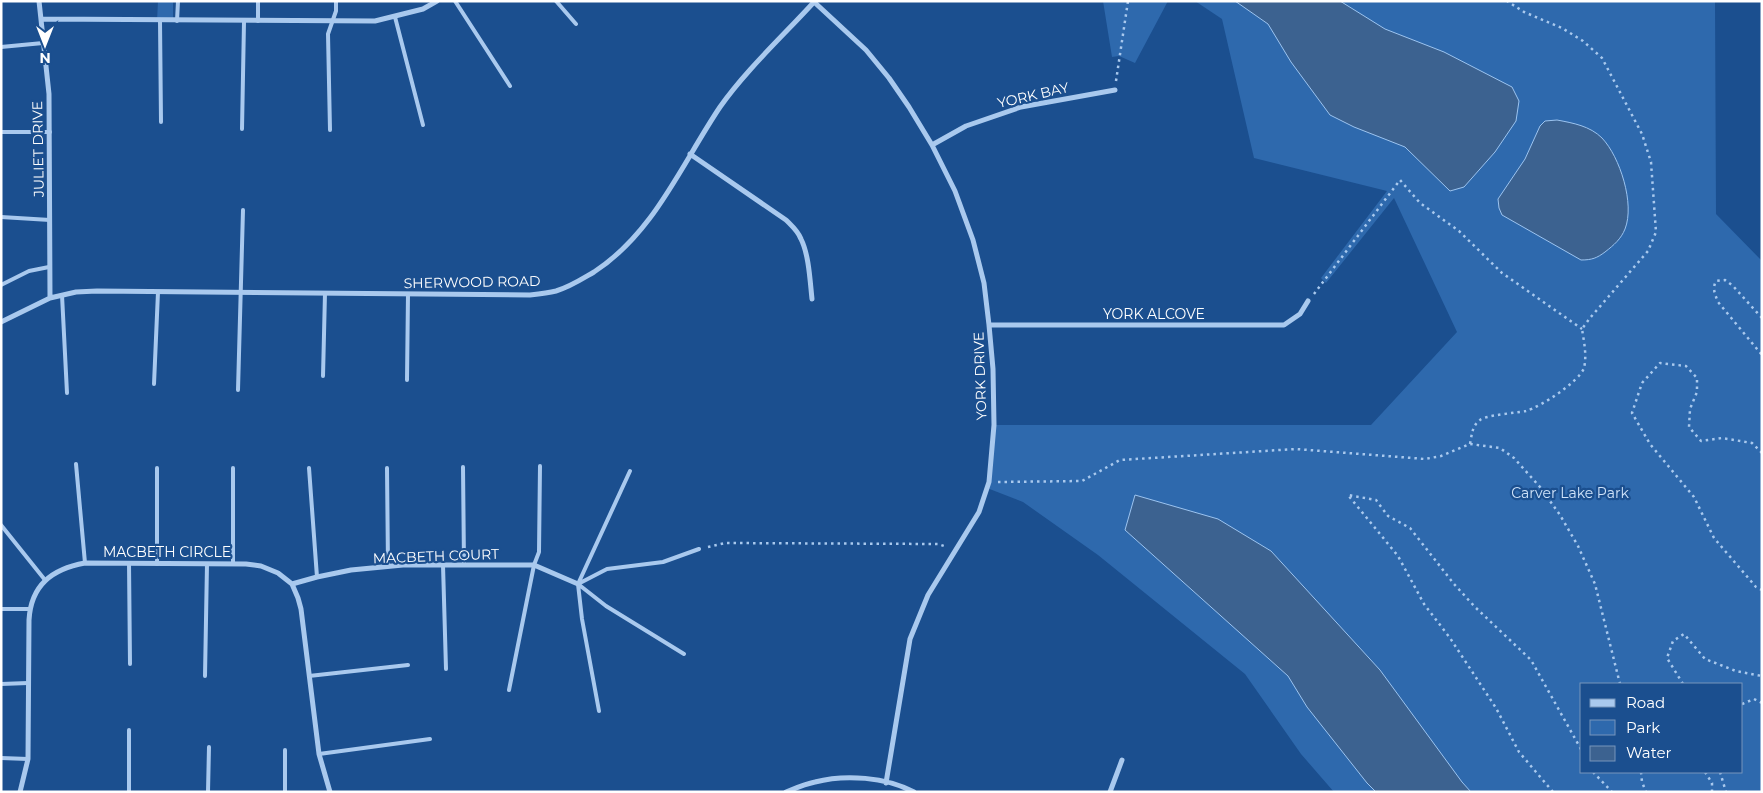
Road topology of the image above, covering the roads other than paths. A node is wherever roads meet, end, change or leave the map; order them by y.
1 (39, 1) edge
2 (178, 1) edge
3 (258, 1) edge
4 (336, 1) edge
5 (436, 1) edge
6 (455, 1) edge
7 (556, 1) edge
8 (814, 2) edge
9 (395, 17) junction
10 (41, 19) junction
11 (160, 21) junction
12 (177, 21) junction
13 (244, 22) junction
14 (258, 22) junction
15 (333, 22) junction
16 (576, 24) dead end
17 (43, 43) junction
18 (1, 47) edge
19 (510, 86) dead end
20 (1116, 90) road end
21 (162, 122) dead end
22 (423, 125) dead end
23 (242, 129) dead end
24 (330, 130) dead end
25 (1, 132) edge
26 (50, 132) junction
27 (932, 145) junction
28 (690, 154) junction
29 (243, 210) dead end
30 (1, 217) edge
31 (50, 220) junction
32 (49, 267) junction
33 (1, 285) edge
34 (158, 292) junction
35 (241, 293) junction
36 (325, 294) junction
37 (408, 294) junction
38 (62, 295) junction
39 (50, 298) junction
40 (812, 299) dead end
41 (1308, 301) road end
42 (1, 322) edge
43 (989, 325) junction
44 (323, 376) dead end
45 (407, 380) dead end
46 (154, 384) dead end
47 (238, 390) dead end
48 (67, 393) dead end
49 (76, 464) dead end
50 (540, 466) dead end
51 (463, 467) dead end
52 (157, 468) dead end
53 (233, 468) dead end
54 (309, 468) dead end
55 (387, 468) dead end
56 (630, 471) dead end
57 (1, 525) edge
58 (699, 549) road end
59 (85, 563) junction
60 (129, 563) junction
61 (157, 564) junction
62 (207, 564) junction
63 (233, 564) junction
64 (443, 565) junction
65 (464, 565) junction
66 (534, 565) junction
67 (388, 566) junction
68 (316, 577) junction
69 (45, 580) junction
70 (292, 584) junction
71 (578, 584) junction
72 (1, 609) edge
73 (29, 609) junction
74 (684, 654) dead end
75 (130, 664) dead end
76 (408, 665) dead end
77 (446, 669) dead end
78 (205, 676) dead end
79 (309, 676) junction
80 (1, 684) edge
81 (28, 684) junction
82 (509, 690) dead end
83 (600, 711) dead end
84 (129, 730) dead end
85 (430, 739) dead end
86 (209, 747) dead end
87 (285, 750) dead end
88 (318, 754) junction
89 (1, 758) edge
90 (28, 759) junction
91 (1122, 760) dead end
92 (886, 782) junction
93 (20, 792) edge
94 (130, 792) edge
95 (208, 792) edge
96 (285, 792) edge
97 (330, 792) edge
98 (786, 792) edge
99 (914, 792) edge
100 (1110, 792) edge

1 - 10 street, JULIET DRIVE
2 - 12 lane
3 - 14 lane
4 - 15 lane
5 - 9 street
6 - 19 lane
7 - 16 lane
8 - 27 street, YORK DRIVE
8 - 28 street, SHERWOOD ROAD
9 - 15 street
9 - 22 lane
10 - 11 street
10 - 17 street, JULIET DRIVE
11 - 12 street
11 - 21 lane
12 - 13 street
13 - 14 street
13 - 23 lane
14 - 15 street
15 - 24 lane
17 - 18 lane
17 - 26 street, JULIET DRIVE
20 - 27 street, YORK BAY
25 - 26 lane
26 - 31 street, JULIET DRIVE
27 - 43 street, YORK DRIVE
28 - 37 street, SHERWOOD ROAD
28 - 40 street
29 - 35 lane
30 - 31 lane
31 - 32 street, JULIET DRIVE
32 - 33 lane
32 - 39 street, JULIET DRIVE
34 - 35 street, SHERWOOD ROAD
34 - 38 street, SHERWOOD ROAD
34 - 46 lane
35 - 36 street, SHERWOOD ROAD
35 - 47 lane
36 - 37 street, SHERWOOD ROAD
36 - 44 lane
37 - 45 lane
38 - 39 street, SHERWOOD ROAD
38 - 48 lane
39 - 42 street, SHERWOOD ROAD
41 - 43 street, YORK ALCOVE
43 - 92 street, YORK DRIVE
49 - 59 lane
50 - 66 lane
51 - 65 lane
52 - 61 lane
53 - 63 lane
54 - 68 lane
55 - 67 lane
56 - 71 lane
57 - 69 lane
58 - 71 lane
59 - 60 street, MACBETH CIRCLE
59 - 69 street, MACBETH CIRCLE
60 - 61 street, MACBETH CIRCLE
60 - 75 lane
61 - 62 street, MACBETH CIRCLE
62 - 63 street, MACBETH CIRCLE
62 - 78 lane
63 - 70 street, MACBETH CIRCLE
64 - 65 street, MACBETH COURT
64 - 67 street, MACBETH COURT
64 - 77 lane
65 - 66 street, MACBETH COURT
66 - 71 street, MACBETH COURT
66 - 82 lane
67 - 68 street, MACBETH COURT
68 - 70 street, MACBETH COURT
69 - 73 street, MACBETH CIRCLE
70 - 79 street
71 - 74 lane
71 - 83 lane
72 - 73 lane
73 - 81 street, MACBETH CIRCLE
76 - 79 lane
79 - 88 street
80 - 81 lane
81 - 90 street, MACBETH CIRCLE
84 - 94 lane
85 - 88 lane
86 - 95 lane
87 - 96 lane
88 - 97 street
89 - 90 lane
90 - 93 street, MACBETH CIRCLE
91 - 100 street
92 - 98 street
92 - 99 street

